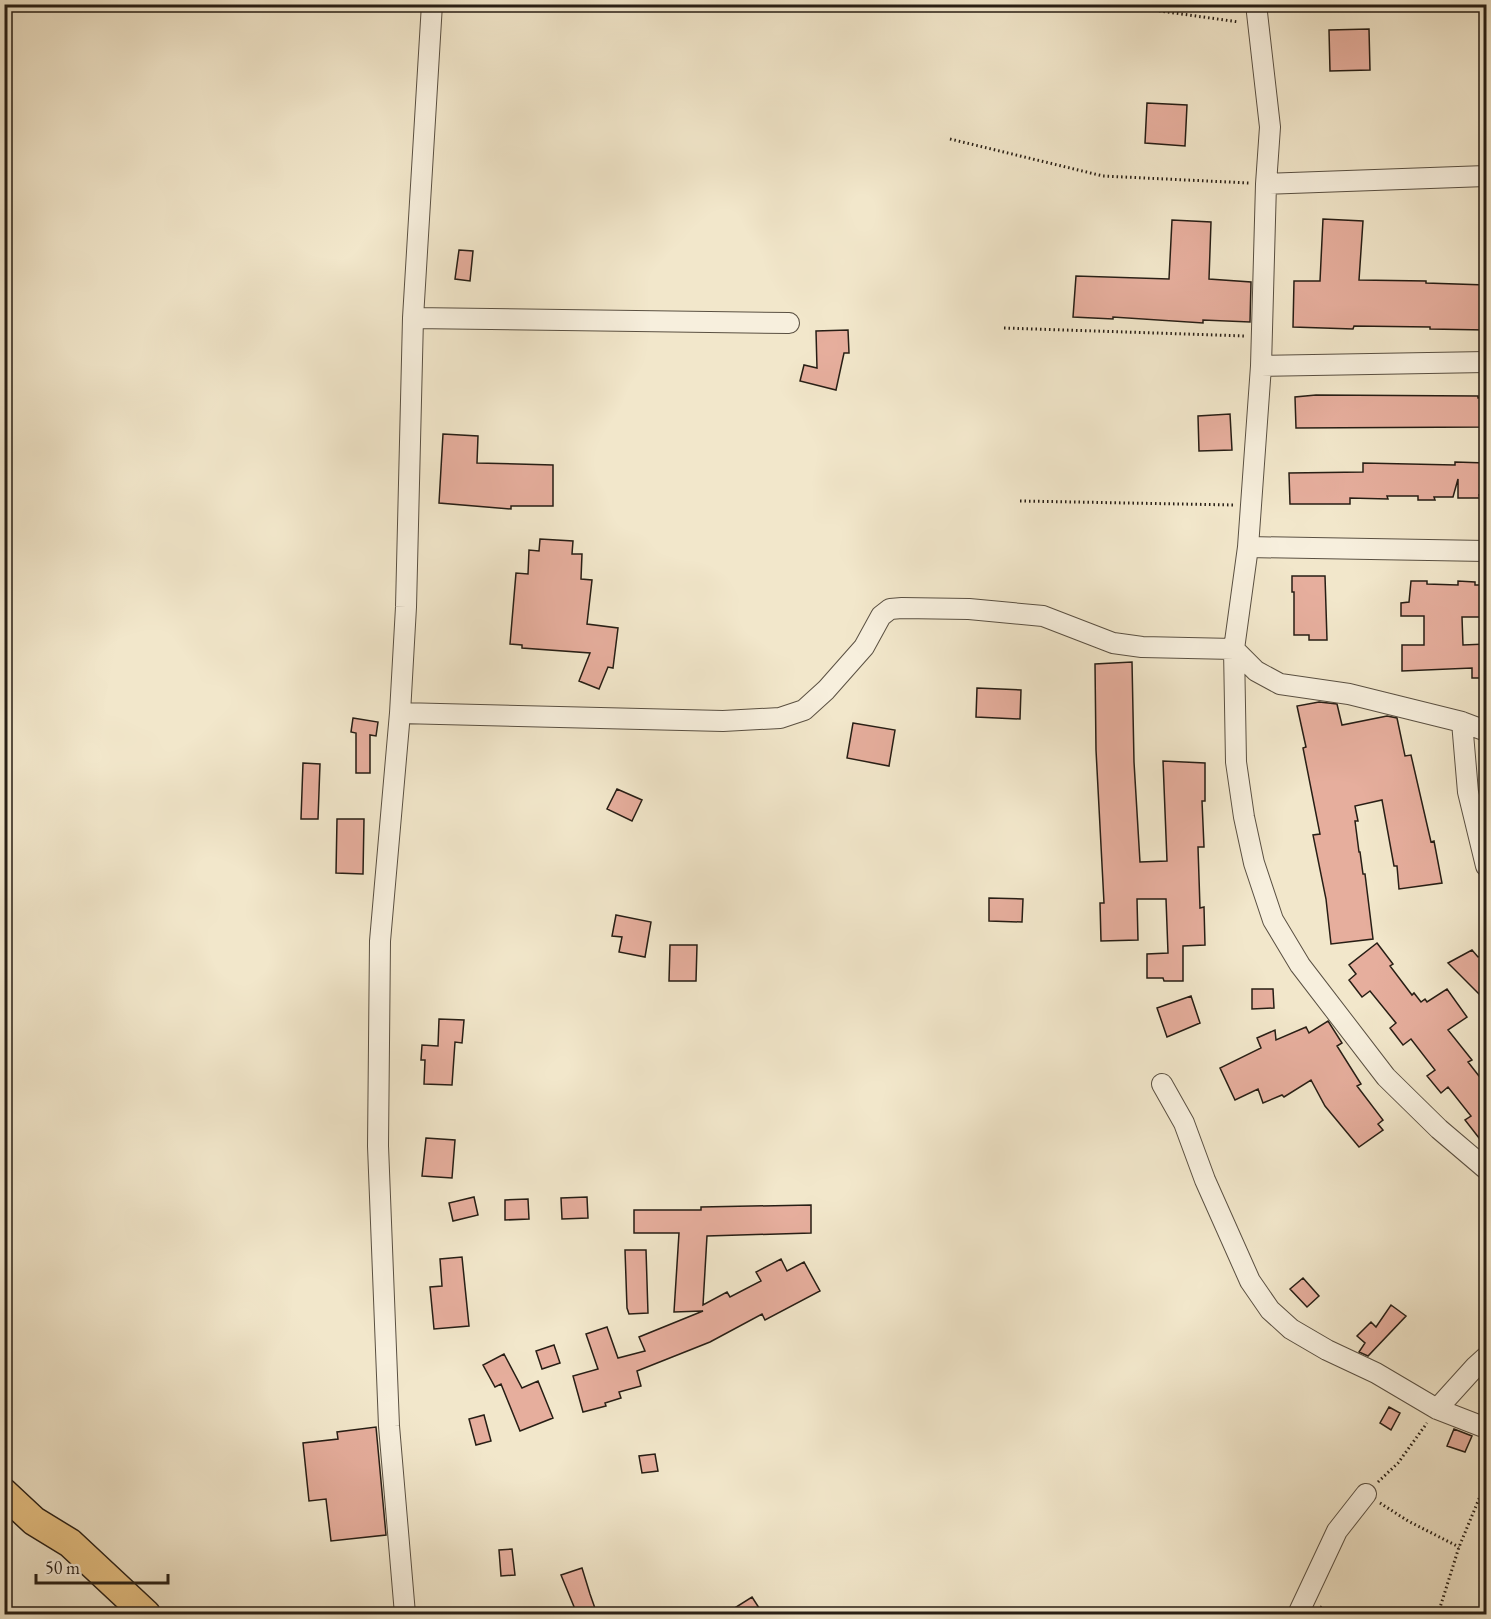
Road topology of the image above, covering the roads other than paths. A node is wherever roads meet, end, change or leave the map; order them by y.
1 (432, 4) edge
2 (1256, 4) edge
3 (1486, 176) edge
4 (1266, 184) junction
5 (413, 318) junction
6 (789, 323) dead end
7 (1486, 362) edge
8 (1261, 366) junction
9 (1248, 547) junction
10 (1486, 551) edge
11 (1234, 649) junction
12 (400, 713) junction
13 (1462, 722) junction
14 (1486, 731) edge
15 (1486, 866) edge
16 (1162, 1084) dead end
17 (1486, 1168) edge
18 (1486, 1357) edge
19 (1437, 1409) junction
20 (1486, 1428) edge
21 (4, 1493) edge
22 (1366, 1494) road end
23 (146, 1614) edge
24 (405, 1614) edge
25 (1298, 1614) edge

1 - 5 street
2 - 4 street
3 - 4 street
4 - 8 street
5 - 6 street
5 - 12 street
7 - 8 street
8 - 9 street
9 - 10 street
9 - 11 street
11 - 12 street
11 - 13 street
11 - 17 street
12 - 24 street
13 - 14 street
13 - 15 street
16 - 19 street
18 - 19 street
19 - 20 street
21 - 23 highway
22 - 25 street

